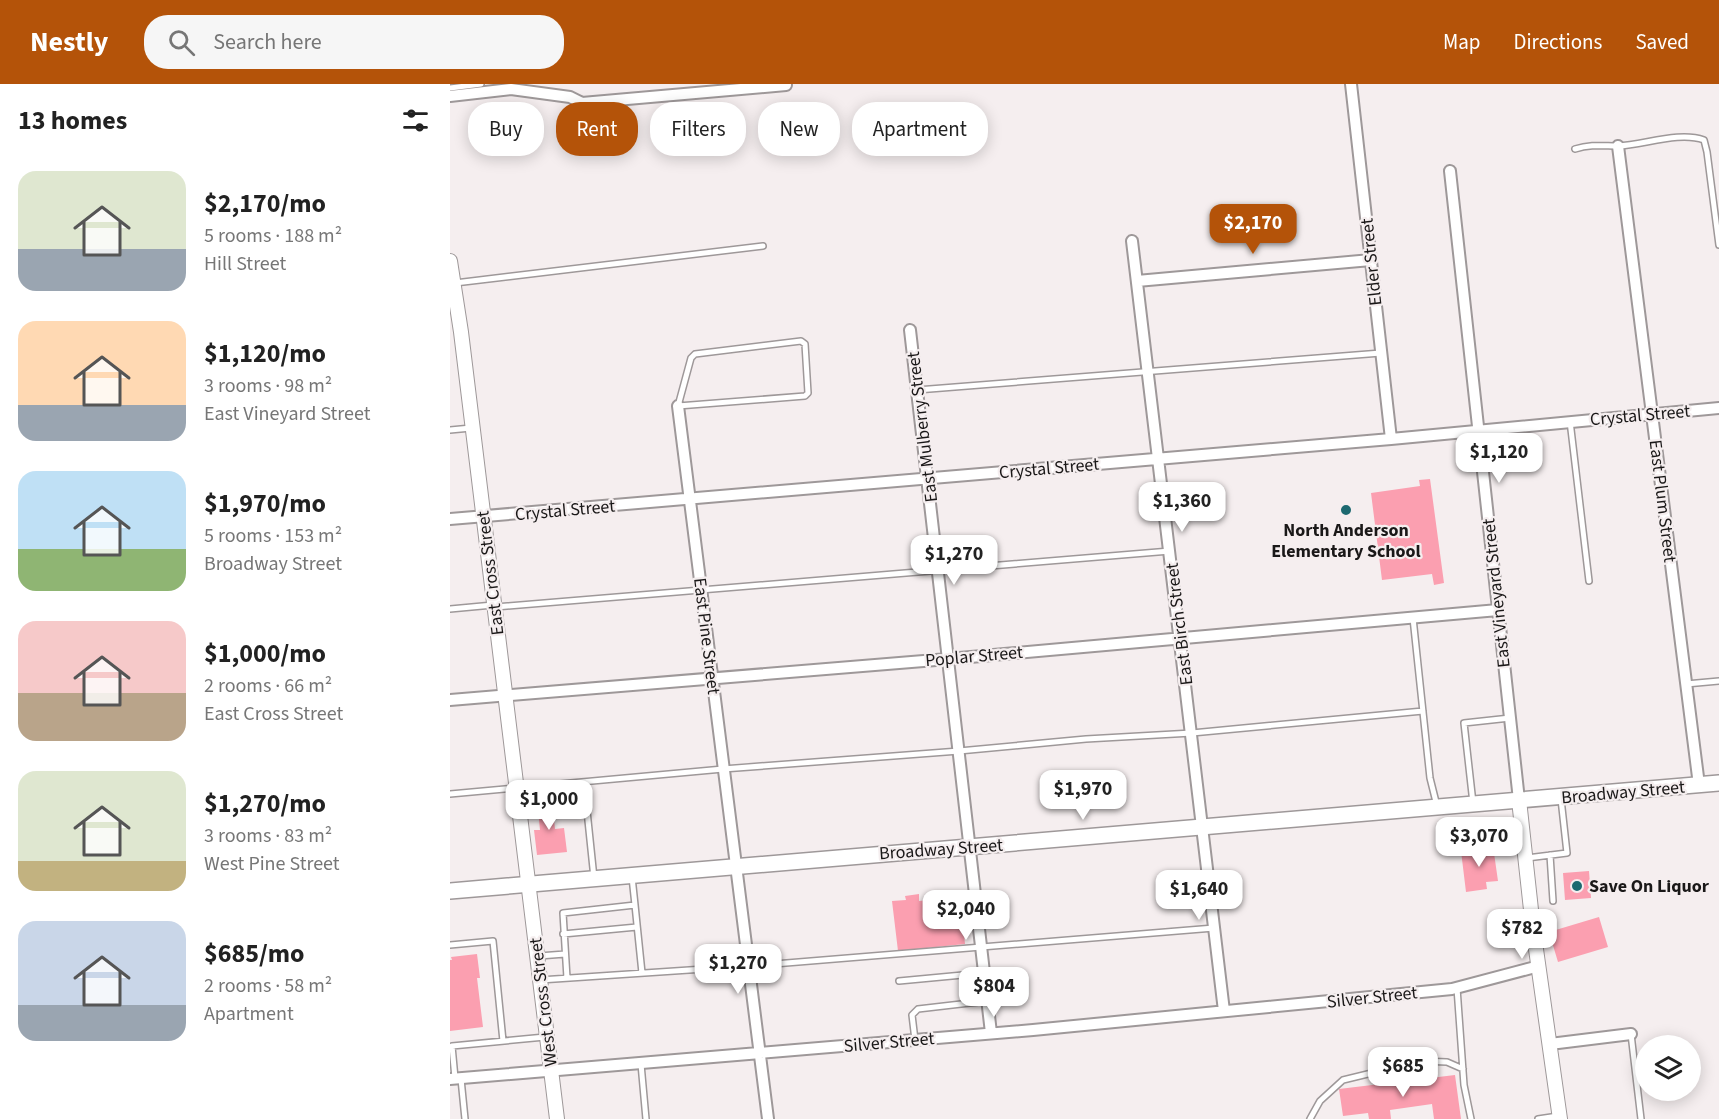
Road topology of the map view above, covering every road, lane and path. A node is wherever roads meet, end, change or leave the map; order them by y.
1 (481, 84) edge
2 (1351, 84) edge
3 (786, 85) edge
4 (450, 88) edge
5 (450, 96) edge
6 (1618, 146) junction
7 (1575, 149) dead end
8 (1450, 171) dead end
9 (1132, 241) dead end
10 (1719, 245) edge
11 (762, 246) dead end
12 (1371, 260) junction
13 (450, 265) edge
14 (1137, 281) junction
15 (454, 284) junction
16 (910, 330) dead end
17 (456, 333) edge
18 (1381, 353) junction
19 (1148, 371) junction
20 (917, 390) junction
21 (678, 406) junction
22 (1719, 408) edge
23 (1652, 413) junction
24 (1570, 421) junction
25 (472, 428) junction
26 (450, 430) edge
27 (1478, 431) junction
28 (1391, 439) junction
29 (1159, 459) junction
30 (928, 479) junction
31 (689, 499) junction
32 (483, 517) junction
33 (450, 519) edge
34 (1170, 551) junction
35 (938, 570) junction
36 (1589, 581) dead end
37 (701, 590) junction
38 (494, 606) junction
39 (450, 609) edge
40 (1498, 610) junction
41 (1413, 618) junction
42 (1180, 638) junction
43 (948, 659) junction
44 (712, 679) junction
45 (1719, 681) edge
46 (1686, 684) junction
47 (505, 695) junction
48 (450, 699) edge
49 (1423, 711) junction
50 (1510, 718) junction
51 (1192, 733) junction
52 (959, 752) junction
53 (723, 769) junction
54 (584, 782) junction
55 (1719, 783) edge
56 (1699, 785) junction
57 (517, 789) junction
58 (450, 794) edge
59 (1561, 797) junction
60 (1519, 800) junction
61 (1473, 804) junction
62 (1438, 807) junction
63 (1203, 828) junction
64 (970, 846) junction
65 (1550, 855) junction
66 (1525, 858) junction
67 (735, 867) junction
68 (632, 876) junction
69 (594, 879) junction
70 (528, 885) junction
71 (450, 891) edge
72 (1553, 901) dead end
73 (635, 905) junction
74 (637, 927) junction
75 (1214, 928) junction
76 (563, 934) junction
77 (450, 945) edge
78 (981, 946) junction
79 (565, 954) junction
80 (537, 956) junction
81 (749, 966) junction
82 (1539, 966) junction
83 (642, 973) junction
84 (984, 973) junction
85 (567, 978) junction
86 (540, 980) junction
87 (899, 981) dead end
88 (1457, 988) junction
89 (988, 1001) junction
90 (1224, 1011) junction
91 (991, 1032) junction
92 (1631, 1034) joint
93 (547, 1037) junction
94 (915, 1040) junction
95 (503, 1041) junction
96 (1550, 1044) junction
97 (451, 1046) edge
98 (760, 1052) junction
99 (641, 1064) junction
100 (1463, 1069) junction
101 (551, 1071) junction
102 (455, 1078) edge
103 (1560, 1117) edge
104 (465, 1119) edge
105 (557, 1119) edge
106 (646, 1119) edge
107 (768, 1119) edge
108 (1310, 1119) edge
109 (1471, 1119) edge
110 (1538, 1119) edge
111 (1641, 1119) edge

1 - 4 lane
2 - 12 street, Elder Street
3 - 5 street
6 - 7 lane
6 - 10 lane
6 - 23 street, East Plum Street
8 - 27 street, East Vineyard Street
9 - 14 street, East Birch Street
11 - 15 lane
12 - 14 street
12 - 18 street, Elder Street
13 - 15 street, East Cross Street
14 - 19 street, East Birch Street
15 - 17 street, East Cross Street
16 - 20 street, East Mulberry Street
17 - 25 street, East Cross Street
18 - 19 lane
18 - 28 street, Elder Street
19 - 20 lane
19 - 29 street, East Birch Street
20 - 30 street, East Mulberry Street
21 - 21 lane
21 - 31 street, East Pine Street
22 - 23 street, Crystal Street
23 - 24 street, Crystal Street
23 - 46 street, East Plum Street
24 - 27 street, Crystal Street
24 - 36 lane
25 - 26 lane
25 - 32 street, East Cross Street
27 - 28 street, Crystal Street
27 - 40 street, East Vineyard Street
28 - 29 street, Crystal Street
29 - 30 street, Crystal Street
29 - 34 street, East Birch Street
30 - 31 street, Crystal Street
30 - 35 street, East Mulberry Street
31 - 32 street, Crystal Street
31 - 37 street, East Pine Street
32 - 33 street, Crystal Street
32 - 38 street, East Cross Street
34 - 35 lane
34 - 42 street, East Birch Street
35 - 37 lane
35 - 43 street, East Mulberry Street
37 - 38 lane
37 - 44 street, East Pine Street
38 - 39 lane
38 - 47 street, East Cross Street
40 - 41 street, Poplar Street
40 - 50 street, East Vineyard Street
41 - 42 street, Poplar Street
41 - 49 lane
42 - 43 street, Poplar Street
42 - 51 street, East Birch Street
43 - 44 street, Poplar Street
43 - 52 street, East Mulberry Street
44 - 47 street, Poplar Street
44 - 53 street, East Pine Street
45 - 46 lane
46 - 56 street, East Plum Street
47 - 48 street, Poplar Street
47 - 57 street, East Cross Street
49 - 51 lane
49 - 62 lane
50 - 60 street, East Vineyard Street
50 - 61 lane
51 - 52 lane
51 - 63 street, East Birch Street
52 - 53 lane
52 - 64 street, East Mulberry Street
53 - 54 lane
53 - 67 street, East Pine Street
54 - 57 lane
54 - 69 lane
55 - 56 main road, Broadway Street
56 - 59 main road, Broadway Street
57 - 58 lane
57 - 70 street, East Cross Street
59 - 60 main road, Broadway Street
59 - 65 lane
60 - 61 main road, Broadway Street
60 - 66 street
61 - 62 main road, Broadway Street
62 - 63 main road, Broadway Street
63 - 64 main road, Broadway Street
63 - 75 street, East Birch Street
64 - 67 main road, Broadway Street
64 - 78 street, East Mulberry Street
65 - 66 lane
65 - 72 lane
66 - 82 street
67 - 68 main road, Broadway Street
67 - 81 street, East Pine Street
68 - 69 main road, Broadway Street
68 - 73 lane
69 - 70 main road, Broadway Street
70 - 71 main road, Broadway Street
70 - 80 street, West Cross Street
73 - 74 lane
73 - 76 lane
74 - 76 lane
74 - 83 lane
75 - 78 lane
75 - 90 street, East Birch Street
76 - 79 lane
77 - 95 lane
78 - 81 lane
78 - 84 street, East Mulberry Street
79 - 80 lane
79 - 85 lane
80 - 86 street, West Cross Street
81 - 83 lane
81 - 98 street, East Pine Street
82 - 88 street, Silver Street
82 - 96 street
83 - 85 lane
84 - 87 lane
84 - 89 street, East Mulberry Street
85 - 86 lane
86 - 93 street, West Cross Street
88 - 90 street, Silver Street
88 - 100 lane
89 - 91 street, East Mulberry Street
89 - 94 lane
90 - 91 street, Silver Street
91 - 94 street, Silver Street
92 - 96 street
92 - 111 lane
93 - 95 lane
93 - 101 street, West Cross Street
94 - 98 street, Silver Street
95 - 97 lane
96 - 103 street
97 - 102 lane
98 - 99 street, Silver Street
98 - 107 street, East Pine Street
99 - 101 street, Silver Street
99 - 106 lane
100 - 108 lane
100 - 109 lane
101 - 102 street, Silver Street
101 - 105 street, West Cross Street
102 - 104 lane
103 - 110 lane

